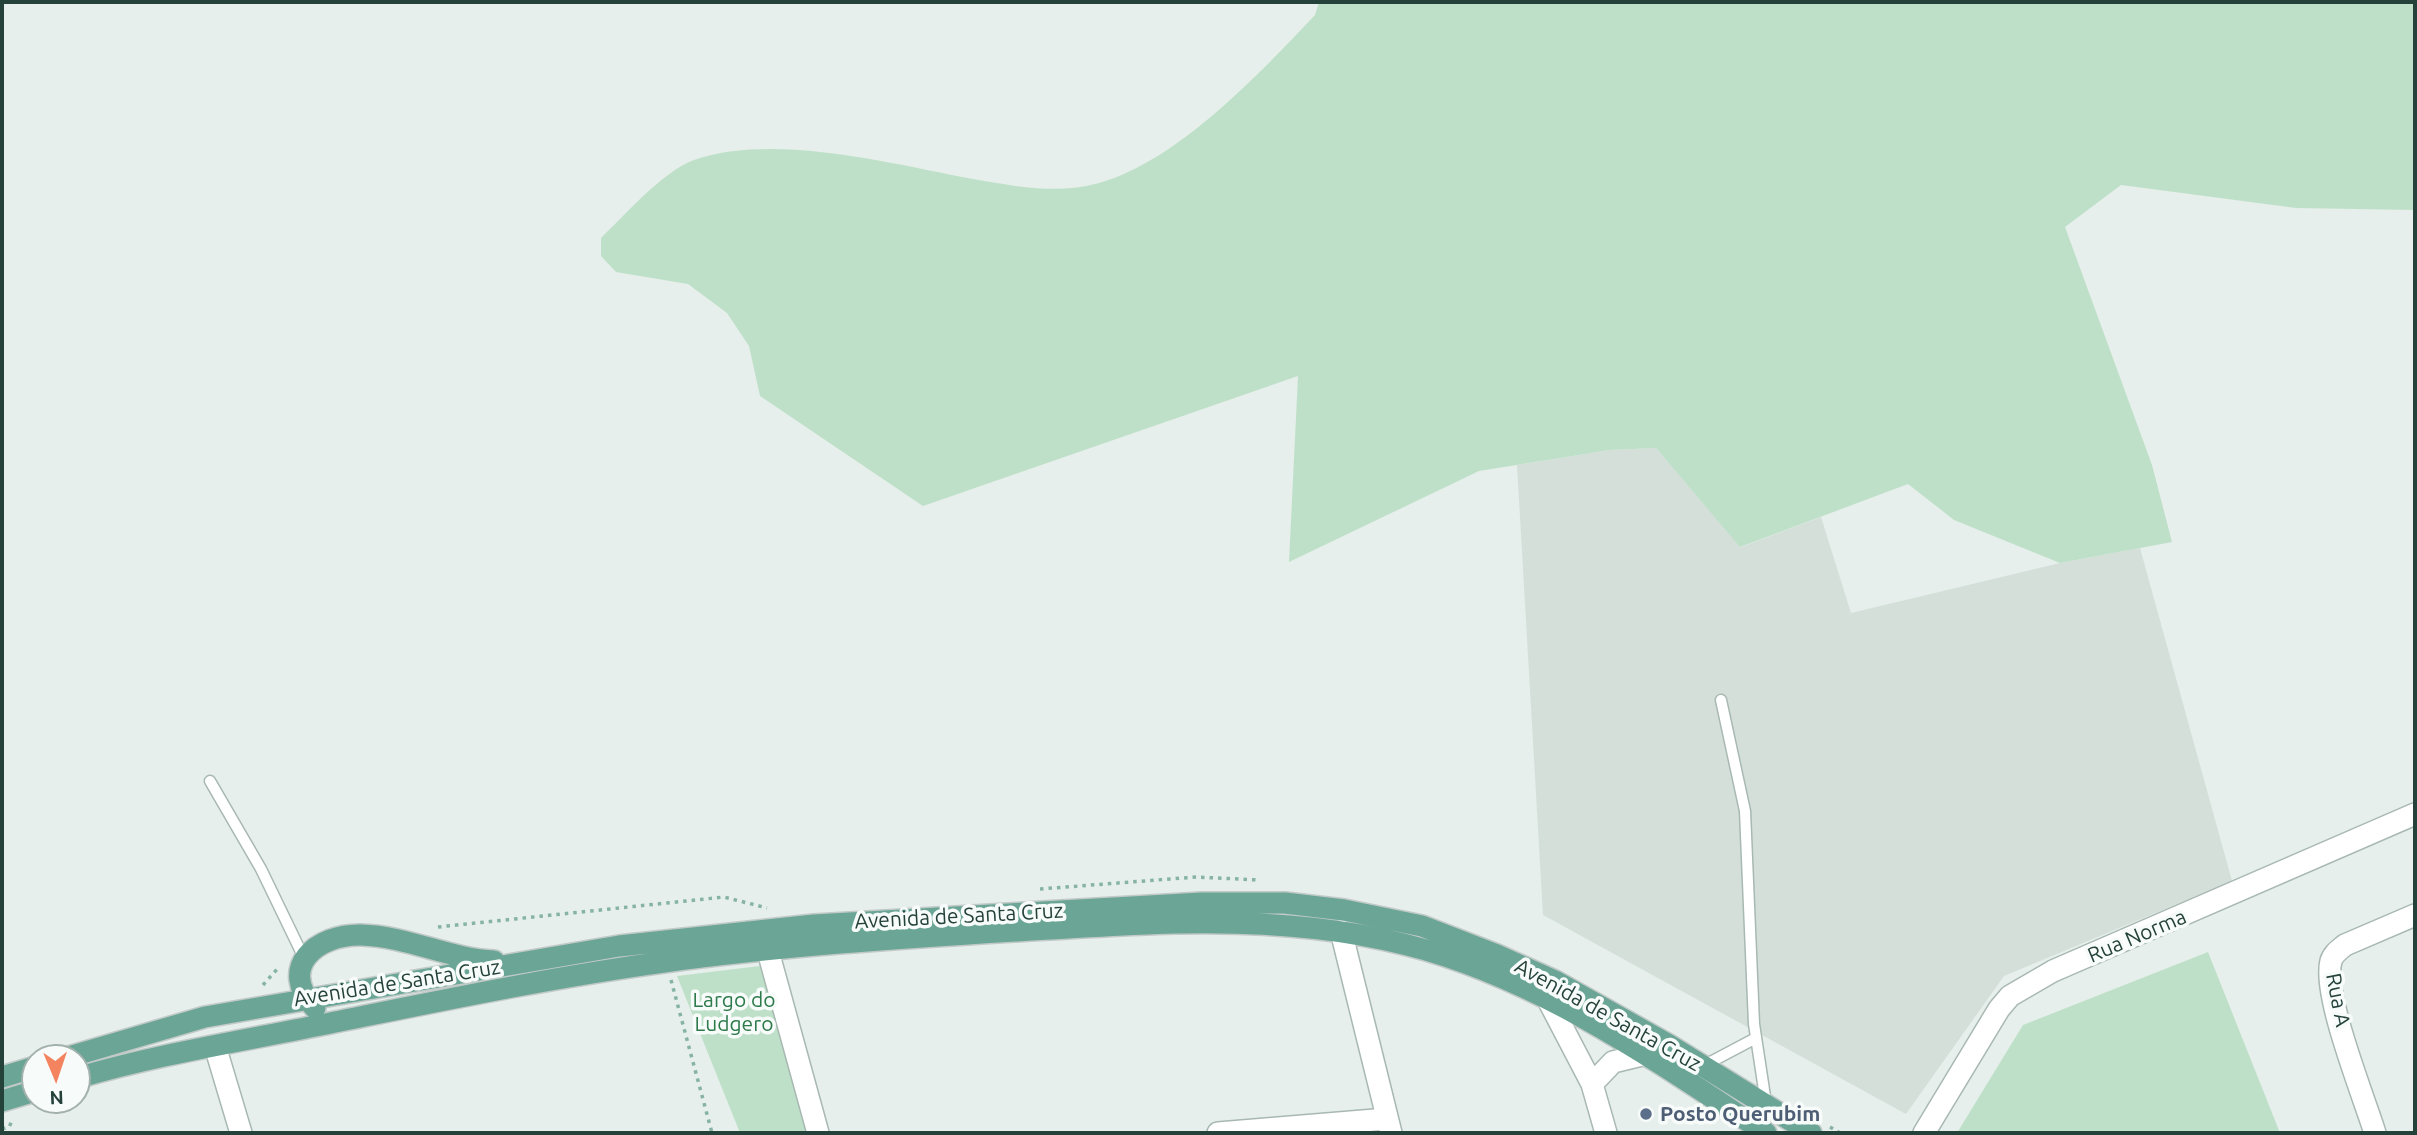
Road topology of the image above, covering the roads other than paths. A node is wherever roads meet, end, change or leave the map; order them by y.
1 (1721, 700) dead end
2 (210, 781) dead end
3 (2415, 814) edge
4 (2415, 915) edge
5 (1341, 931) junction
6 (765, 939) junction
7 (304, 958) junction
8 (524, 962) junction
9 (1546, 996) junction
10 (304, 998) junction
11 (339, 1022) junction
12 (1756, 1038) junction
13 (215, 1046) junction
14 (91, 1050) edge
15 (1646, 1054) junction
16 (1702, 1066) junction
17 (21, 1071) edge
18 (91, 1074) edge
19 (2, 1077) edge
20 (1592, 1084) junction
21 (21, 1095) edge
22 (2, 1101) edge
23 (1766, 1105) junction
24 (1389, 1126) edge
25 (240, 1133) edge
26 (818, 1133) edge
27 (1218, 1133) edge
28 (1606, 1133) edge
29 (1766, 1133) edge
30 (1811, 1133) edge
31 (1924, 1133) edge
32 (2375, 1133) edge

1 - 12 lane
2 - 7 lane
3 - 31 street, Rua Norma
4 - 32 street, Rua A
5 - 6 main road, Avenida de Santa Cruz
5 - 9 main road, Avenida de Santa Cruz
5 - 24 street
6 - 8 main road, Avenida de Santa Cruz
6 - 11 main road, Avenida de Santa Cruz
6 - 16 main road, Avenida de Santa Cruz
6 - 26 street
7 - 8 main road
7 - 10 main road
8 - 10 main road, Avenida de Santa Cruz
9 - 15 main road, Avenida de Santa Cruz
9 - 20 street
10 - 11 main road
10 - 14 main road, Avenida de Santa Cruz
11 - 13 main road, Avenida de Santa Cruz
12 - 16 lane
12 - 23 lane
13 - 18 main road, Avenida de Santa Cruz
13 - 25 street
15 - 20 street
15 - 29 main road, Avenida de Santa Cruz
16 - 23 main road, Avenida de Santa Cruz
17 - 19 main road
20 - 28 street
21 - 22 main road
23 - 30 main road, Avenida de Santa Cruz
24 - 27 street

